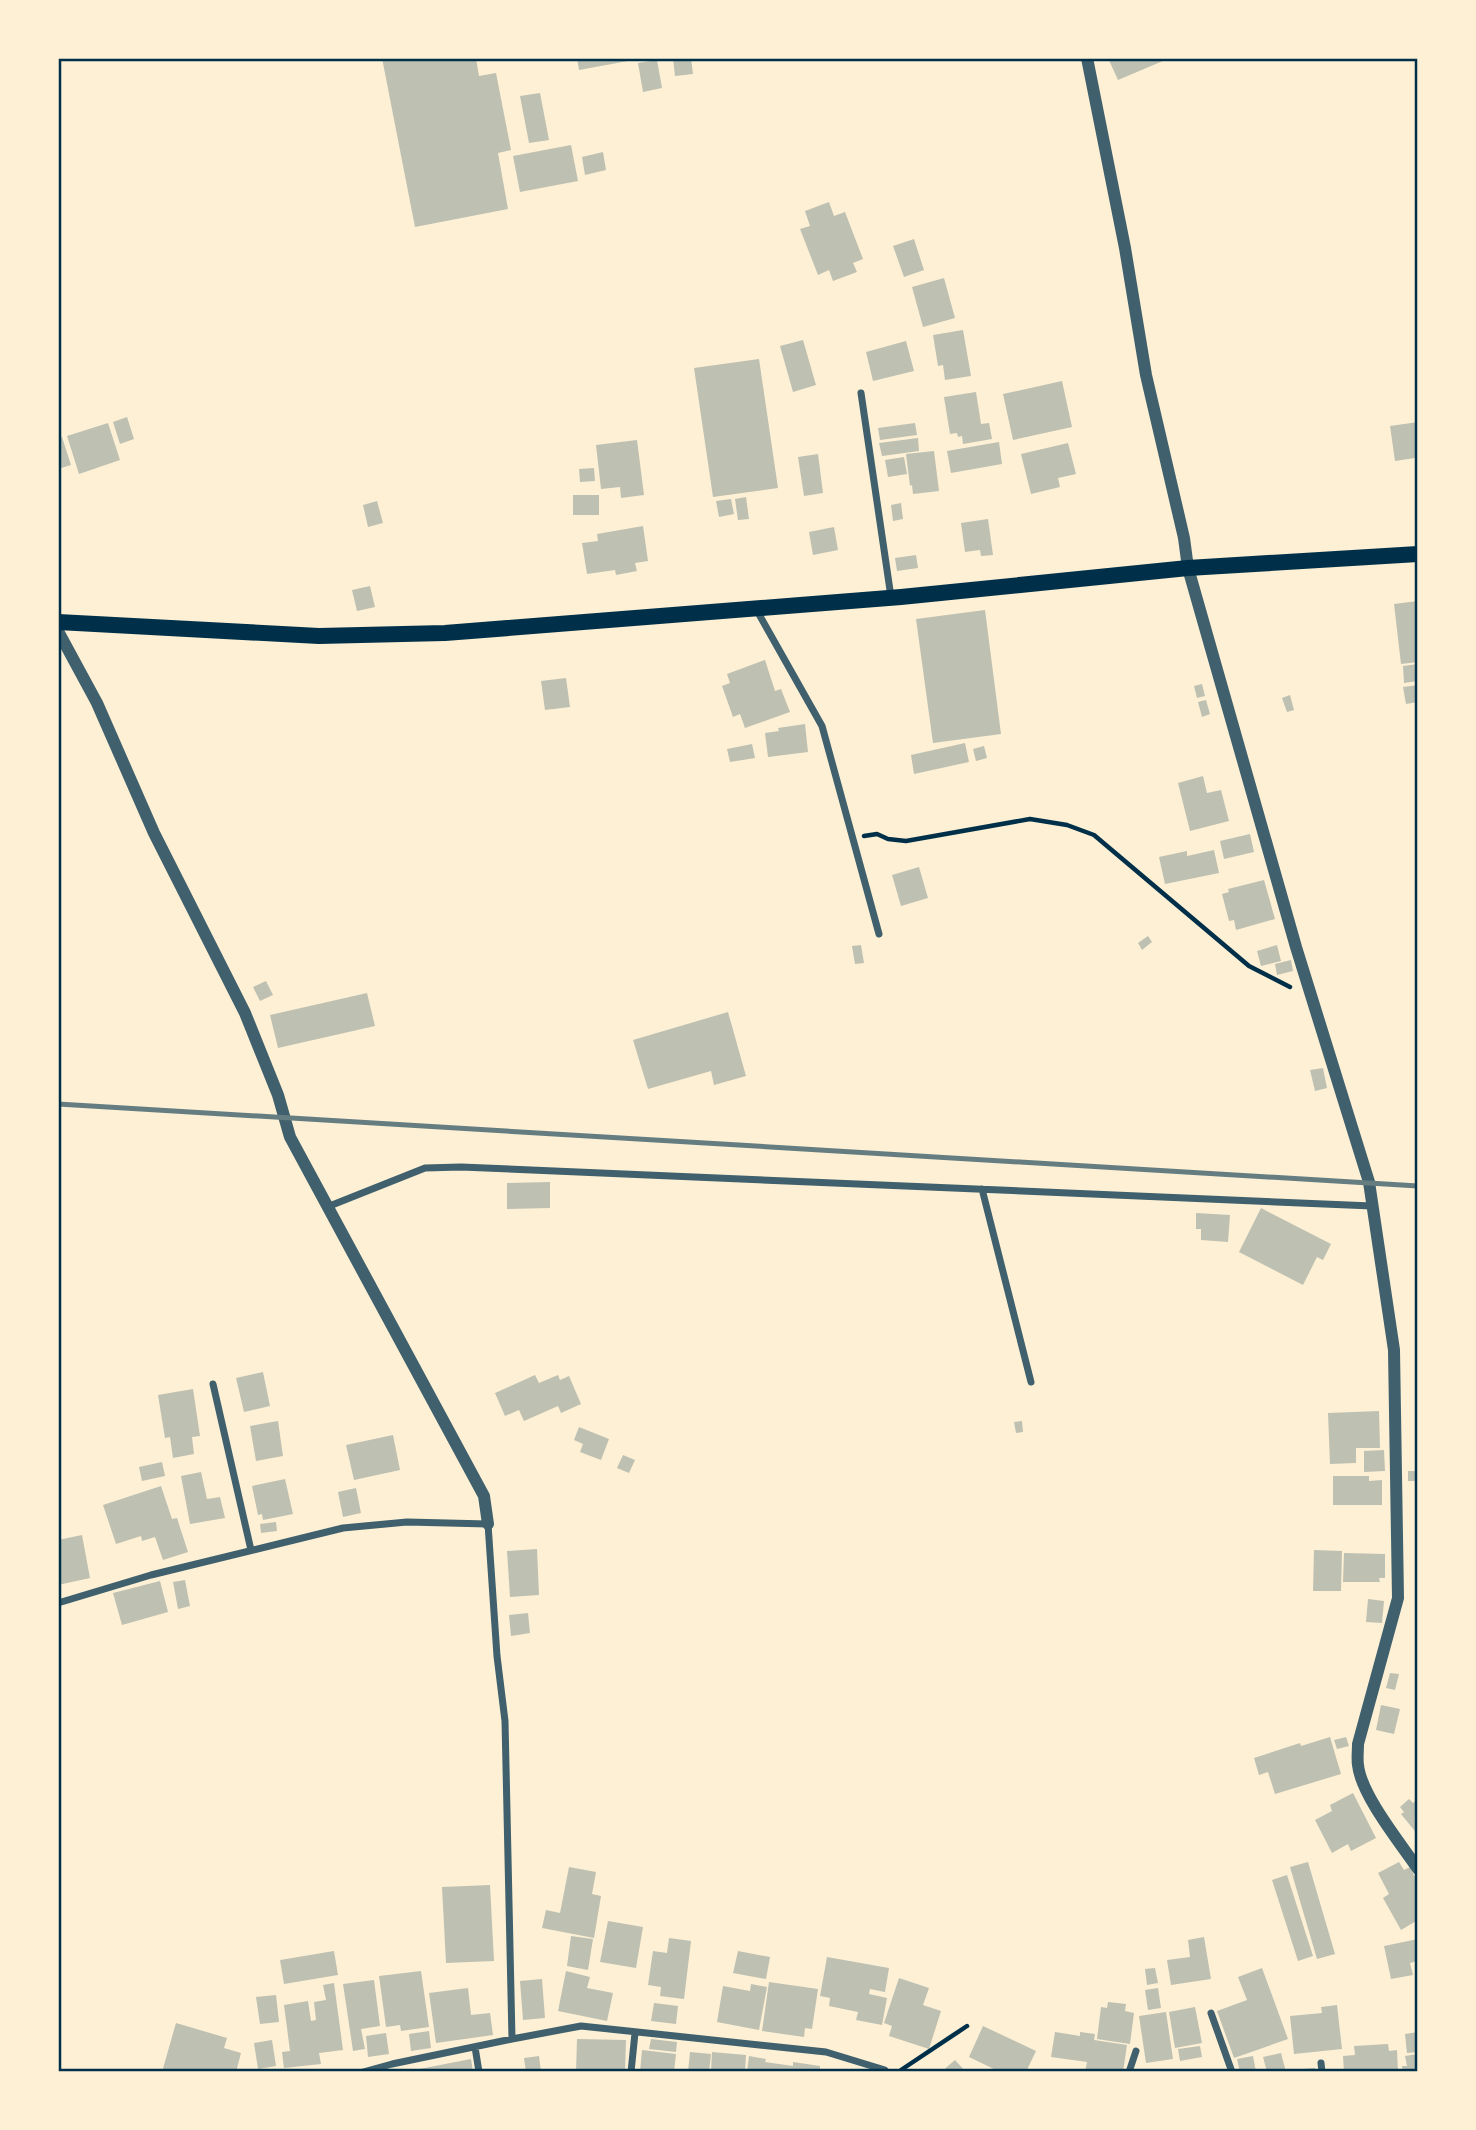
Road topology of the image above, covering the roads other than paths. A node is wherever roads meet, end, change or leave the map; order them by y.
1 (1087, 58) edge
2 (861, 393) dead end
3 (1418, 554) edge
4 (1188, 568) junction
5 (891, 598) junction
6 (755, 608) junction
7 (58, 622) edge
8 (58, 631) edge
9 (879, 934) dead end
10 (982, 1189) junction
11 (327, 1206) junction
12 (1373, 1206) junction
13 (1031, 1382) dead end
14 (213, 1384) dead end
15 (488, 1524) junction
16 (251, 1550) junction
17 (58, 1602) edge
18 (1418, 1869) edge
19 (1211, 2013) dead end
20 (635, 2033) junction
21 (512, 2039) junction
22 (475, 2048) junction
23 (1136, 2051) dead end
24 (1321, 2063) dead end
25 (363, 2072) edge
26 (479, 2072) edge
27 (631, 2072) edge
28 (886, 2072) edge
29 (1129, 2072) edge
30 (1232, 2072) edge
31 (1322, 2072) edge

1 - 4 street
2 - 5 street
3 - 4 highway
4 - 5 highway
4 - 12 street
5 - 6 highway
6 - 7 highway
6 - 9 street
8 - 11 street
10 - 11 street
10 - 12 street
10 - 13 street
11 - 15 street
12 - 18 street
14 - 16 street
15 - 16 street
15 - 21 street
16 - 17 street
19 - 30 street
20 - 21 street
20 - 27 street
20 - 28 street
21 - 22 street
22 - 25 street
22 - 26 street
23 - 29 street
24 - 31 street

